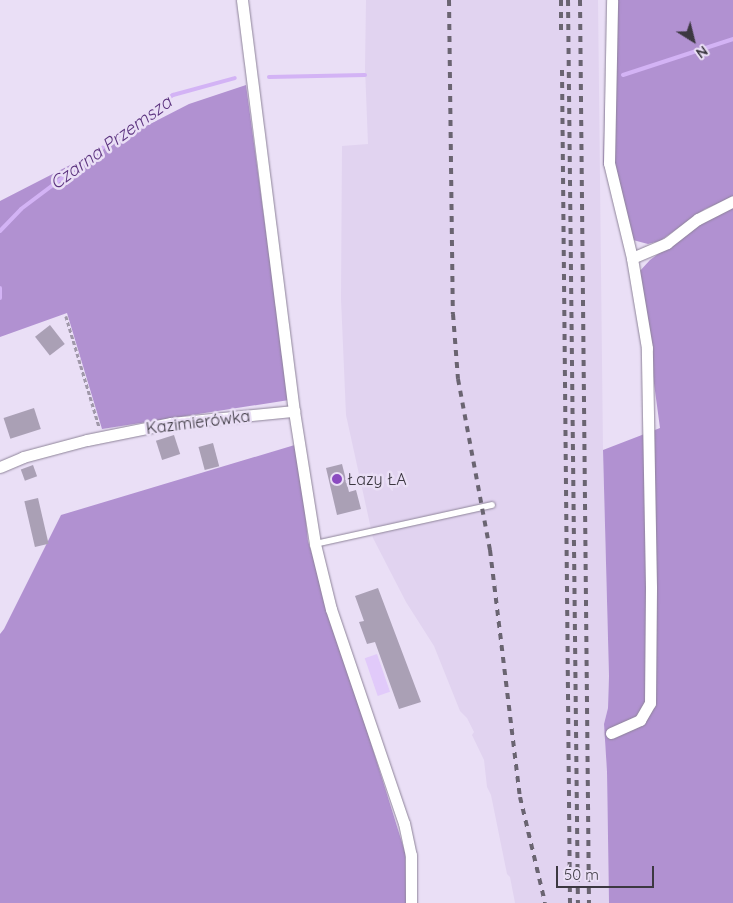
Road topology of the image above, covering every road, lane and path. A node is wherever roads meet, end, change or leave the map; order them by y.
1 (242, 0) edge
2 (612, 0) edge
3 (733, 201) edge
4 (632, 258) junction
5 (66, 316) dead end
6 (294, 412) junction
7 (103, 437) junction
8 (0, 467) edge
9 (492, 505) dead end
10 (315, 544) junction
11 (611, 733) dead end
12 (412, 903) edge

1 - 6 street
2 - 4 street
3 - 4 street
4 - 11 street
5 - 7 path
6 - 7 street, Kazimierówka
6 - 10 street
7 - 8 street, Kazimierówka
9 - 10 lane
10 - 12 street

